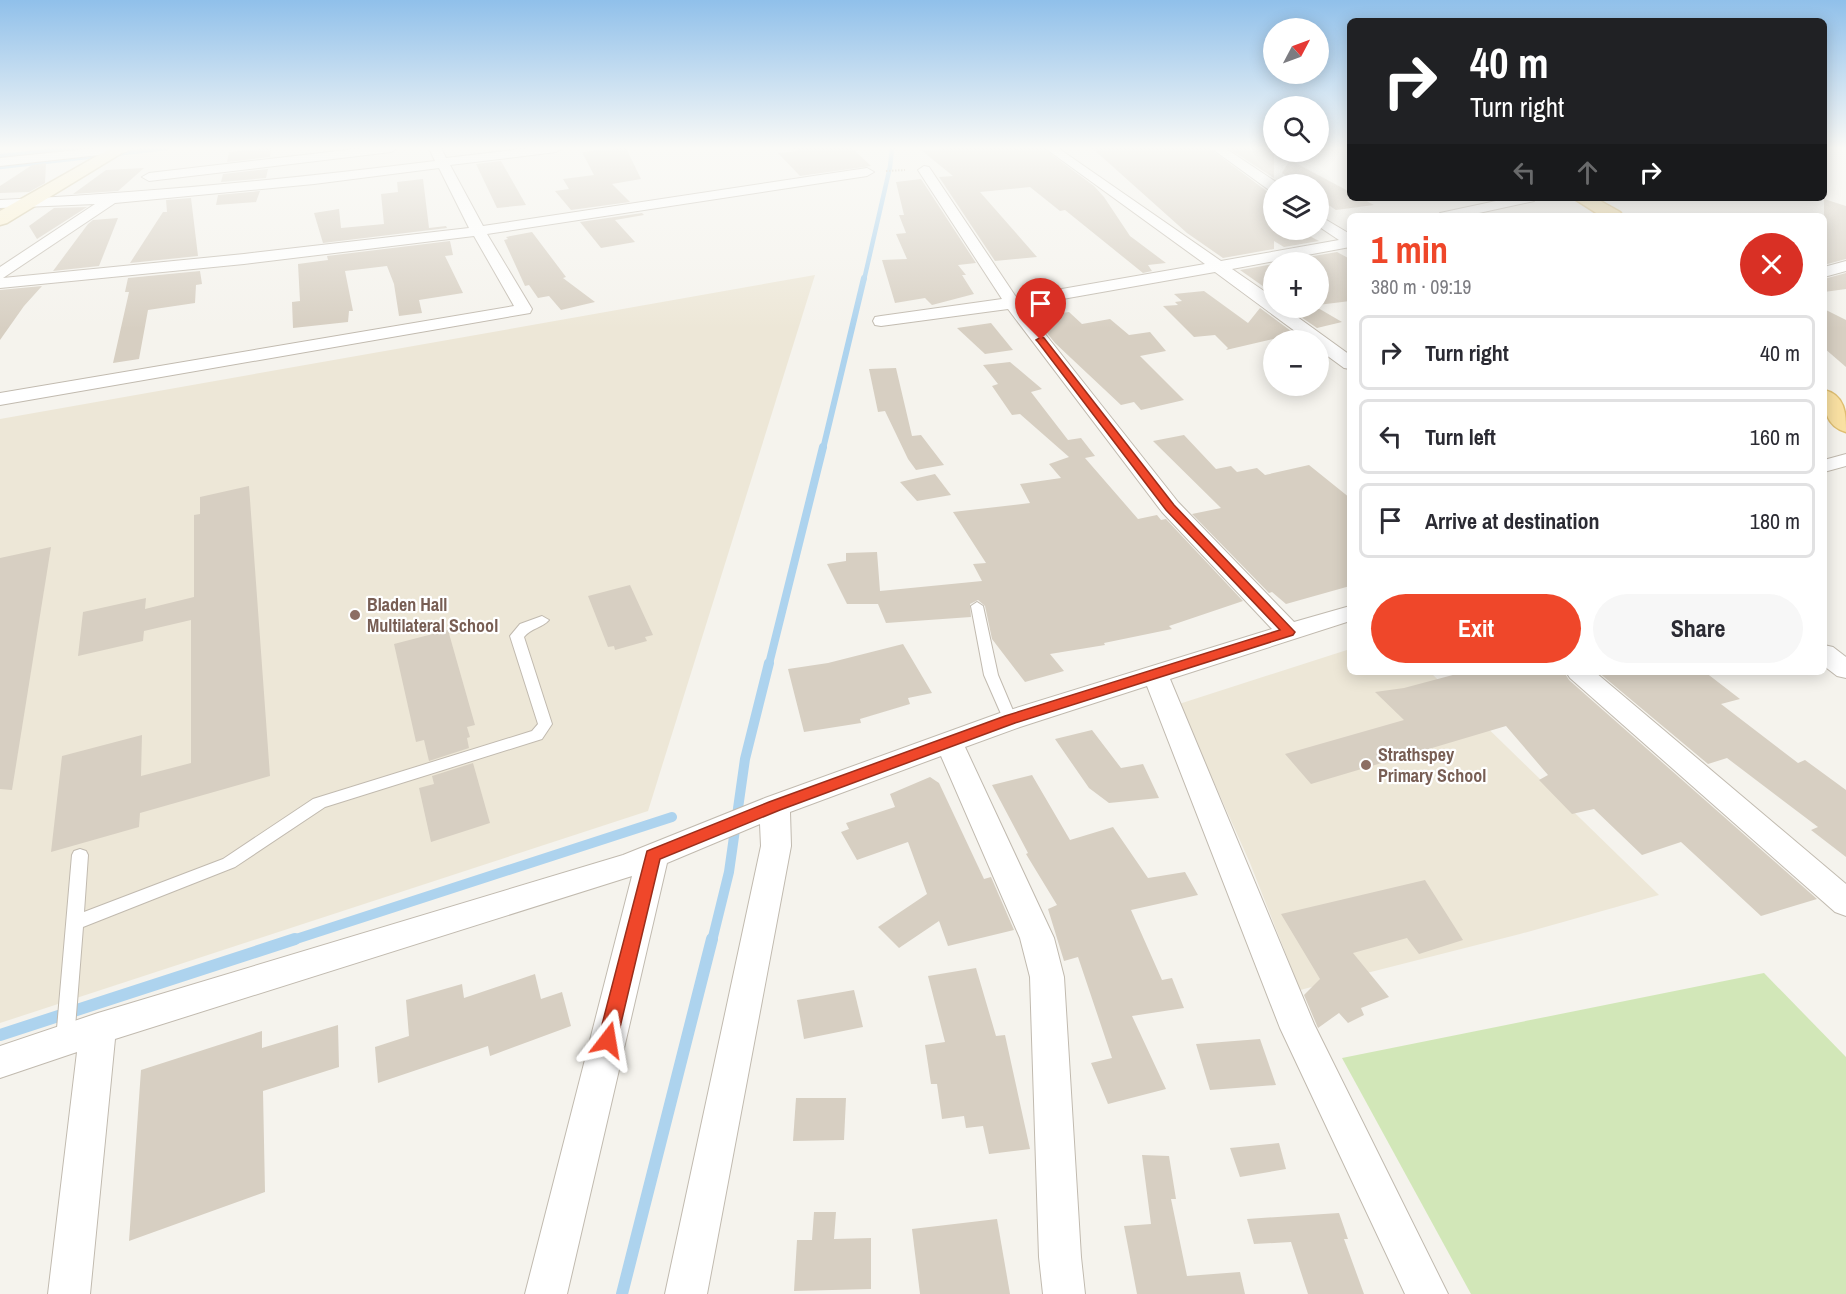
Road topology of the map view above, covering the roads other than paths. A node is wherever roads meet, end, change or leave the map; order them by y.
1 (17, 208) edge
2 (99, 208) edge
3 (466, 208) edge
4 (630, 208) edge
5 (949, 208) edge
6 (1135, 208) edge
7 (1481, 208) edge
8 (1459, 213) edge
9 (0, 219) edge
10 (1329, 227) edge
11 (478, 231) junction
12 (1347, 240) edge
13 (1347, 243) edge
14 (1214, 266) junction
15 (1846, 266) edge
16 (1827, 271) edge
17 (0, 274) edge
18 (0, 284) edge
19 (1263, 299) edge
20 (1012, 303) junction
21 (1289, 318) edge
22 (881, 321) dead end
23 (1347, 362) edge
24 (0, 399) edge
25 (1827, 401) edge
26 (1846, 424) edge
27 (1846, 460) edge
28 (1827, 465) edge
29 (977, 606) dead end
30 (1347, 614) edge
31 (542, 620) dead end
32 (1289, 632) junction
33 (1827, 655) edge
34 (1846, 670) edge
35 (1155, 674) junction
36 (1582, 675) edge
37 (1010, 720) junction
38 (948, 742) junction
39 (775, 806) junction
40 (80, 855) dead end
41 (653, 855) junction
42 (1846, 903) edge
43 (75, 922) junction
44 (82, 1034) junction
45 (0, 1062) edge
46 (69, 1294) edge
47 (546, 1294) edge
48 (686, 1294) edge
49 (1064, 1294) edge
50 (1427, 1294) edge

1 - 9 main road
2 - 17 street
3 - 11 street
4 - 11 street
5 - 20 street
6 - 14 street
7 - 8 street
10 - 12 street
11 - 18 street
11 - 24 street
13 - 14 street
14 - 19 street
14 - 20 street
15 - 16 street
20 - 22 street
20 - 32 street
21 - 23 street
25 - 26 main road
27 - 28 street
29 - 37 lane
30 - 32 street
31 - 43 lane
32 - 35 street
33 - 34 street
35 - 37 street
35 - 50 street
36 - 42 street
37 - 38 street
38 - 39 street
38 - 49 street
39 - 41 street
39 - 48 street
40 - 43 lane
41 - 44 street
41 - 47 street
43 - 44 lane
44 - 45 street
44 - 46 street

